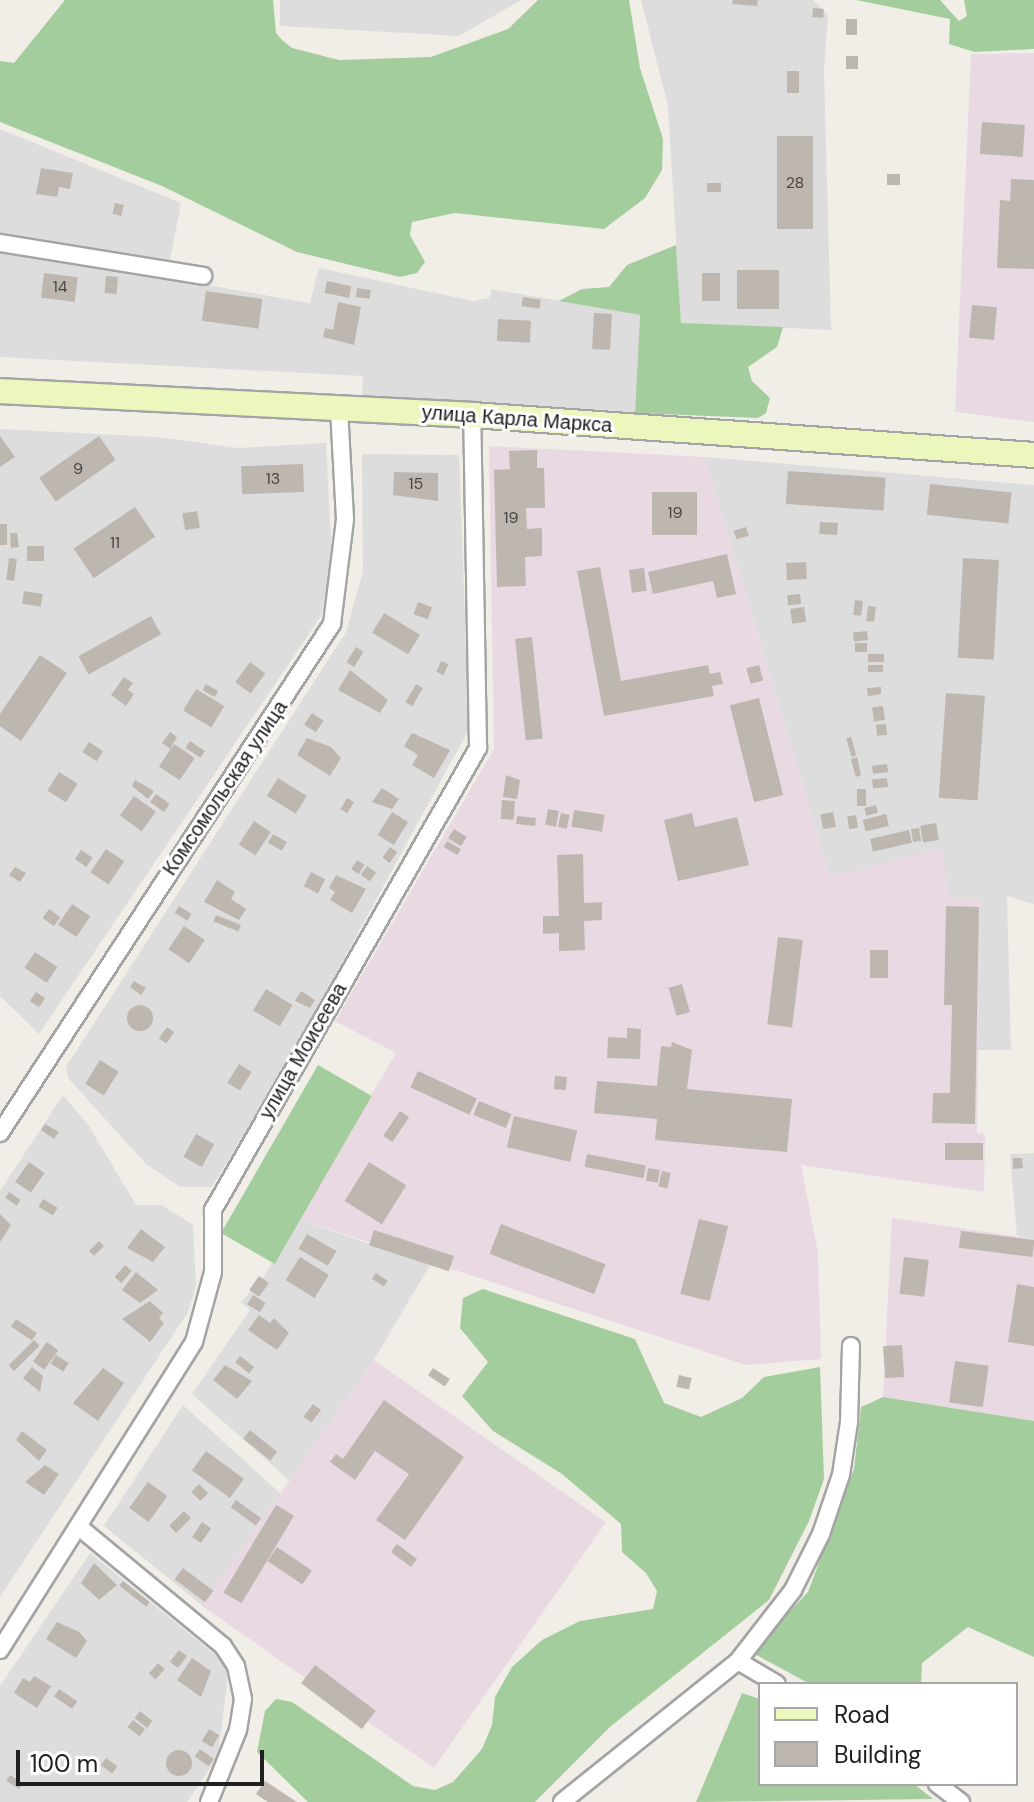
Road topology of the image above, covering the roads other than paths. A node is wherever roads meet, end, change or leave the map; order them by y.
1 (0, 243) edge
2 (203, 276) dead end
3 (0, 391) edge
4 (339, 409) junction
5 (472, 415) junction
6 (1034, 455) edge
7 (0, 1133) edge
8 (851, 1346) dead end
9 (79, 1527) junction
10 (0, 1650) edge
11 (738, 1661) junction
12 (774, 1682) edge
13 (940, 1786) edge
14 (209, 1802) edge
15 (562, 1802) edge
16 (961, 1802) edge

1 - 2 street
3 - 4 street, улица Карла Маркса
4 - 5 street, улица Карла Маркса
4 - 7 street, Комсомольская улица
5 - 6 street, улица Карла Маркса
5 - 9 street, улица Моисеева
8 - 11 street
9 - 10 street, улица Моисеева
9 - 14 street
11 - 12 street
11 - 15 street
13 - 16 street

